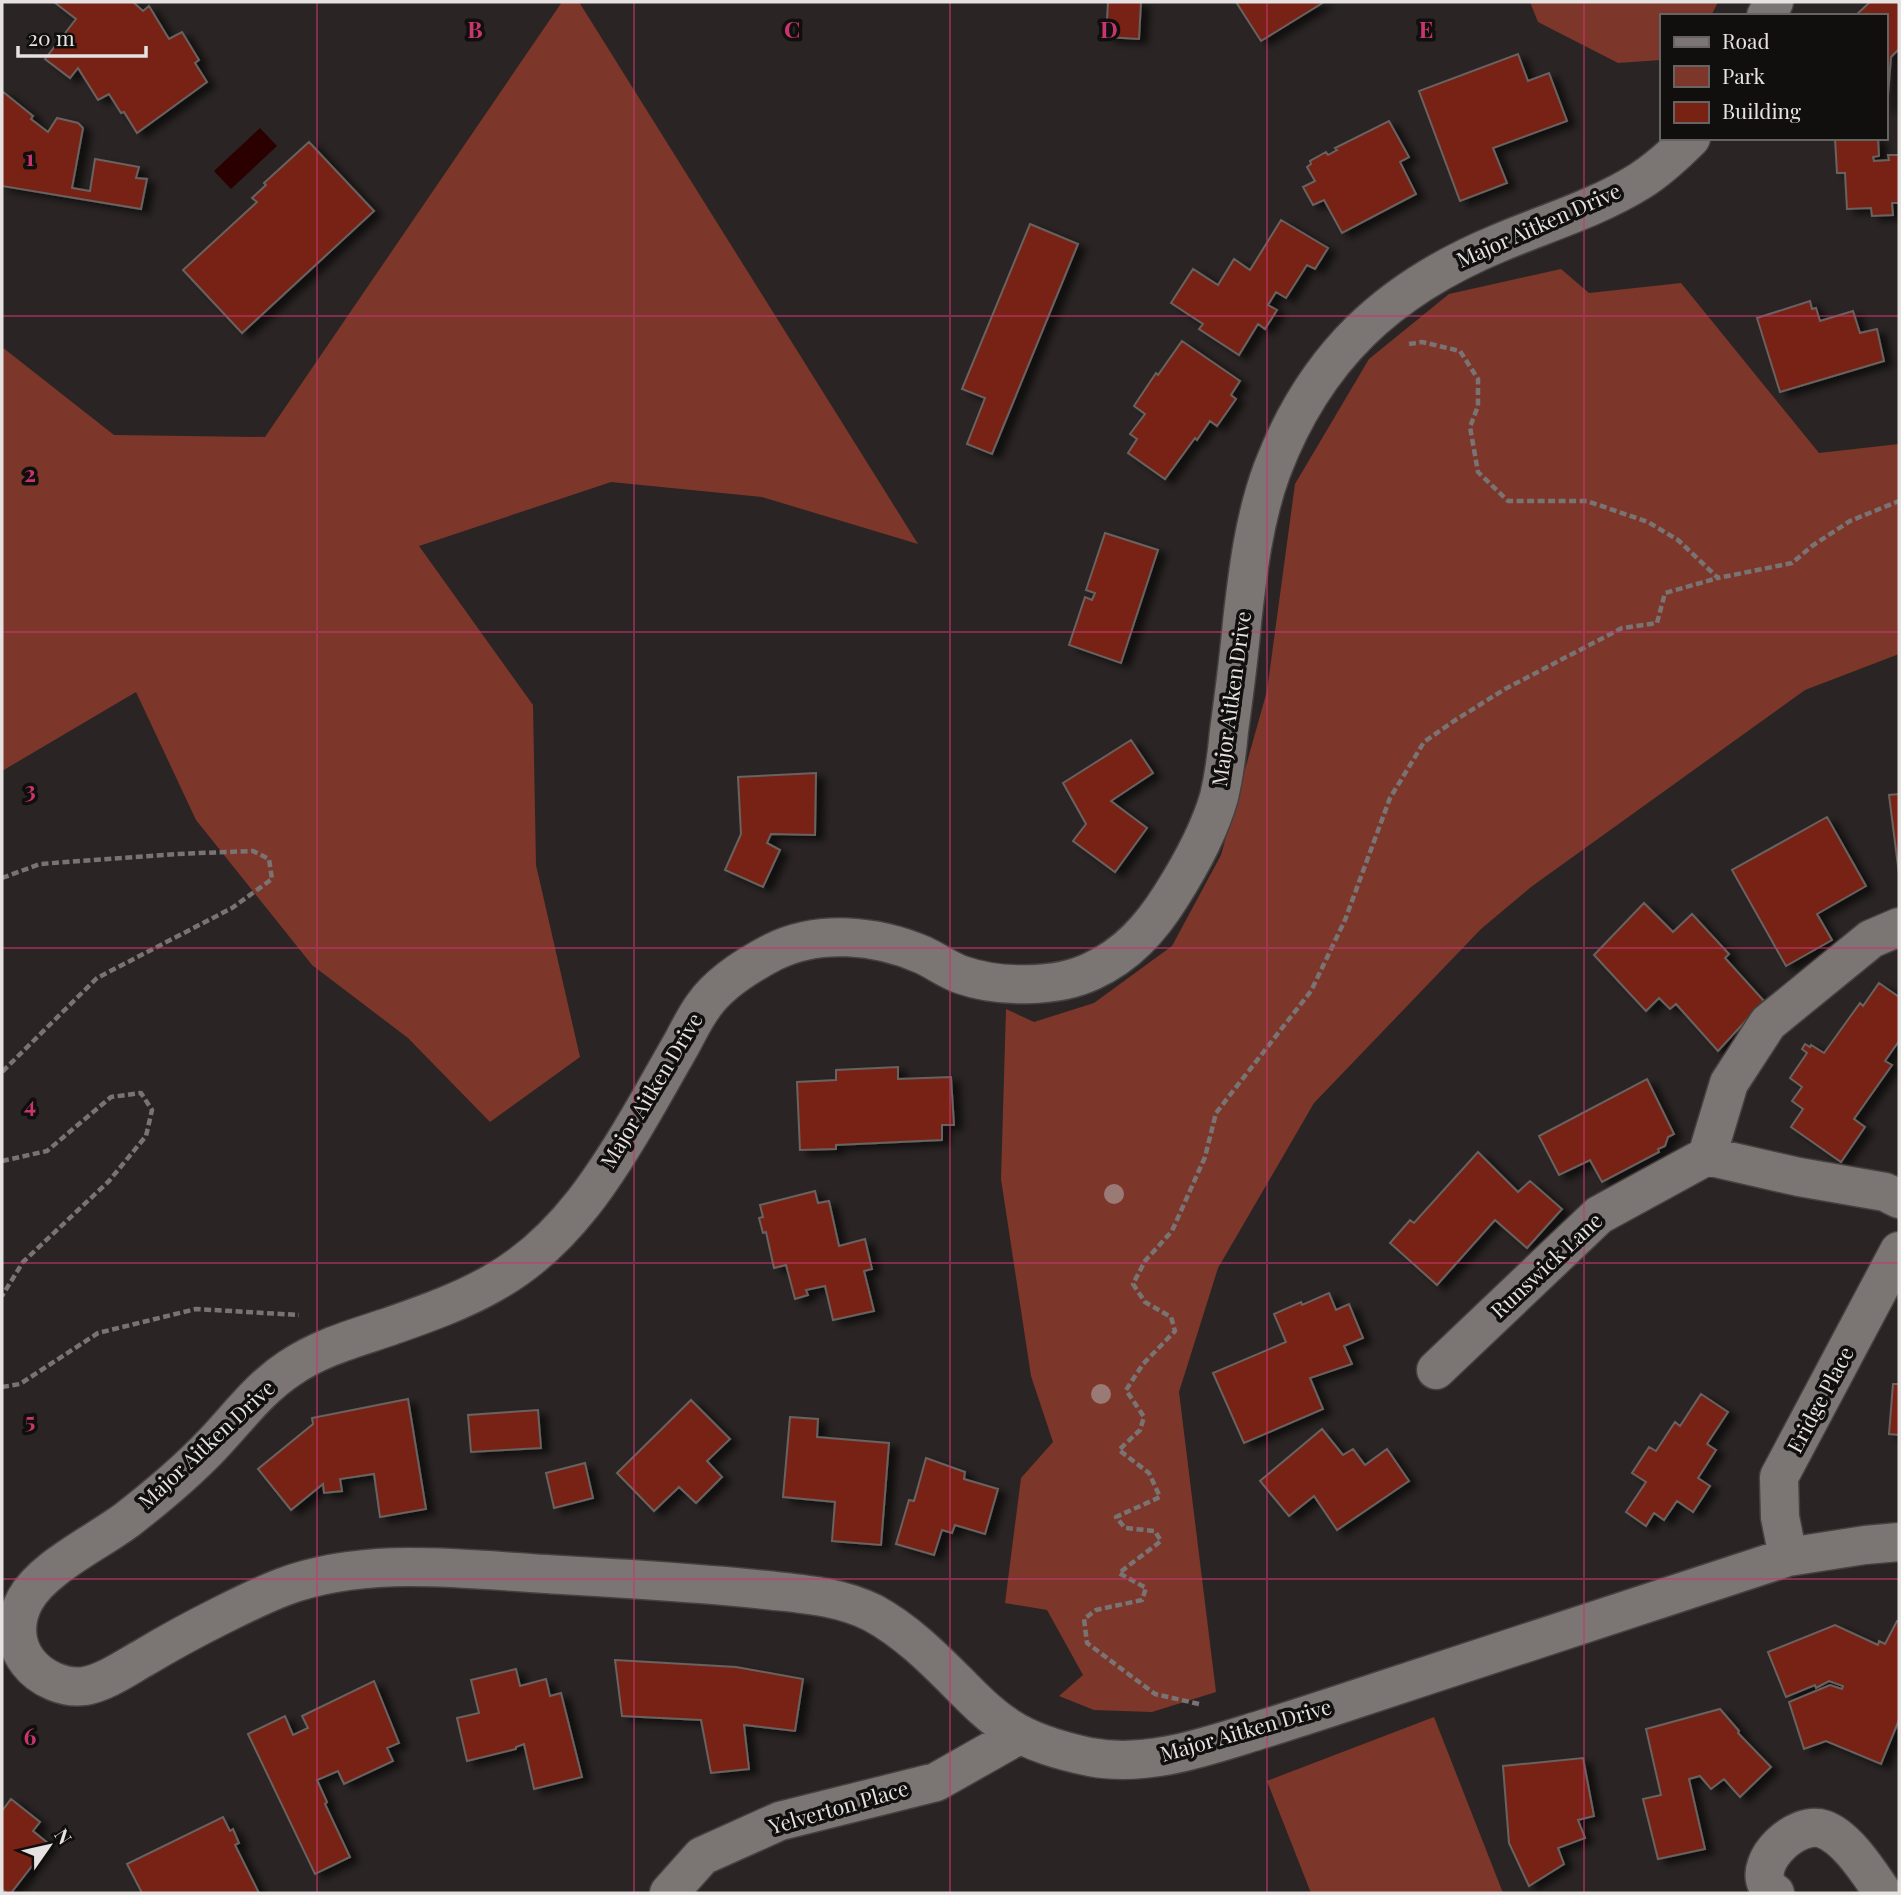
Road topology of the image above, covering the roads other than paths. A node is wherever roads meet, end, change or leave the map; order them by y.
1 (1689, 140) edge
2 (1899, 927) edge
3 (1707, 1156) junction
4 (1899, 1199) edge
5 (1899, 1251) edge
6 (1436, 1370) dead end
7 (1899, 1542) edge
8 (1788, 1558) junction
9 (1019, 1735) junction
10 (669, 1893) edge
11 (1775, 1893) edge
12 (1882, 1893) edge

1 - 9 street, Major Aitken Drive
2 - 3 street
3 - 4 street
3 - 6 street, Runswick Lane
5 - 8 street, Eridge Place
7 - 8 street, Major Aitken Drive
8 - 9 street, Major Aitken Drive
9 - 10 street, Yelverton Place
11 - 12 street

